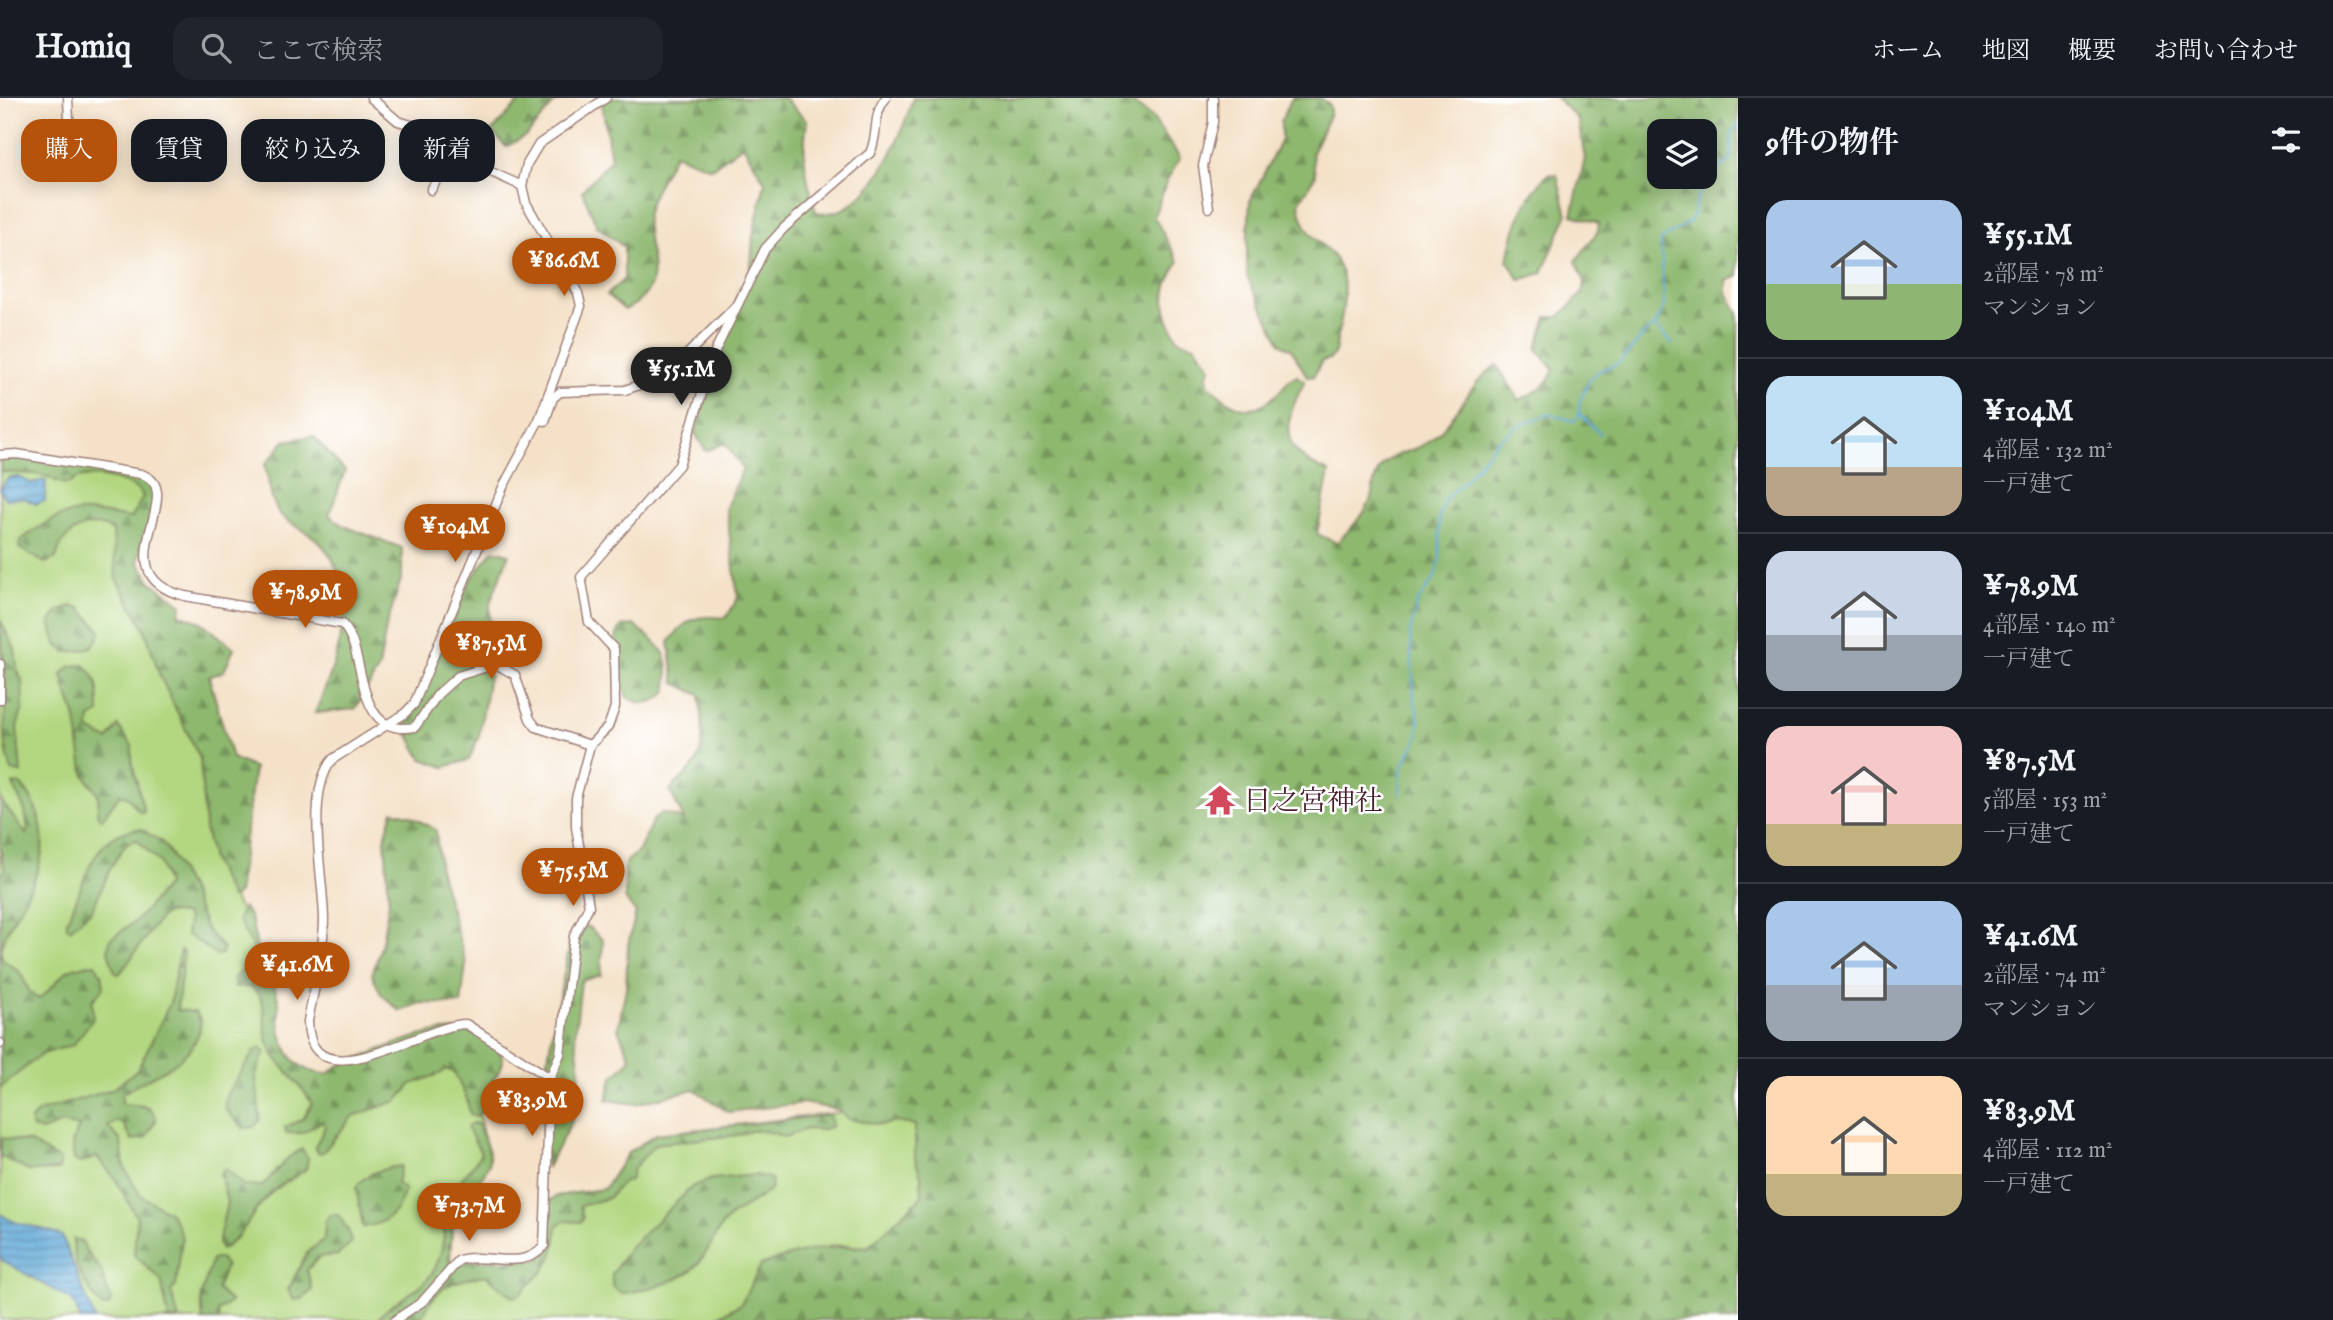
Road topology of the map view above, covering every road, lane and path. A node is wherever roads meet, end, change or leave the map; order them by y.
1 (68, 98) edge
2 (371, 98) edge
3 (606, 98) edge
4 (886, 98) edge
5 (1213, 98) edge
6 (69, 119) edge
7 (399, 121) edge
8 (495, 174) edge
9 (436, 182) edge
10 (522, 186) junction
11 (432, 190) dead end
12 (1209, 208) dead end
13 (740, 303) junction
14 (539, 420) junction
15 (0, 455) edge
16 (0, 664) edge
17 (0, 699) edge
18 (390, 723) junction
19 (590, 745) junction
20 (550, 1079) junction
21 (395, 1320) edge

1 - 6 street
2 - 7 street
3 - 10 street
4 - 13 street
5 - 12 street
8 - 10 street
9 - 11 street
10 - 14 street
13 - 14 street
13 - 19 street
14 - 18 street
15 - 18 street
16 - 17 street
18 - 19 street
18 - 20 street
19 - 20 street
20 - 21 street

